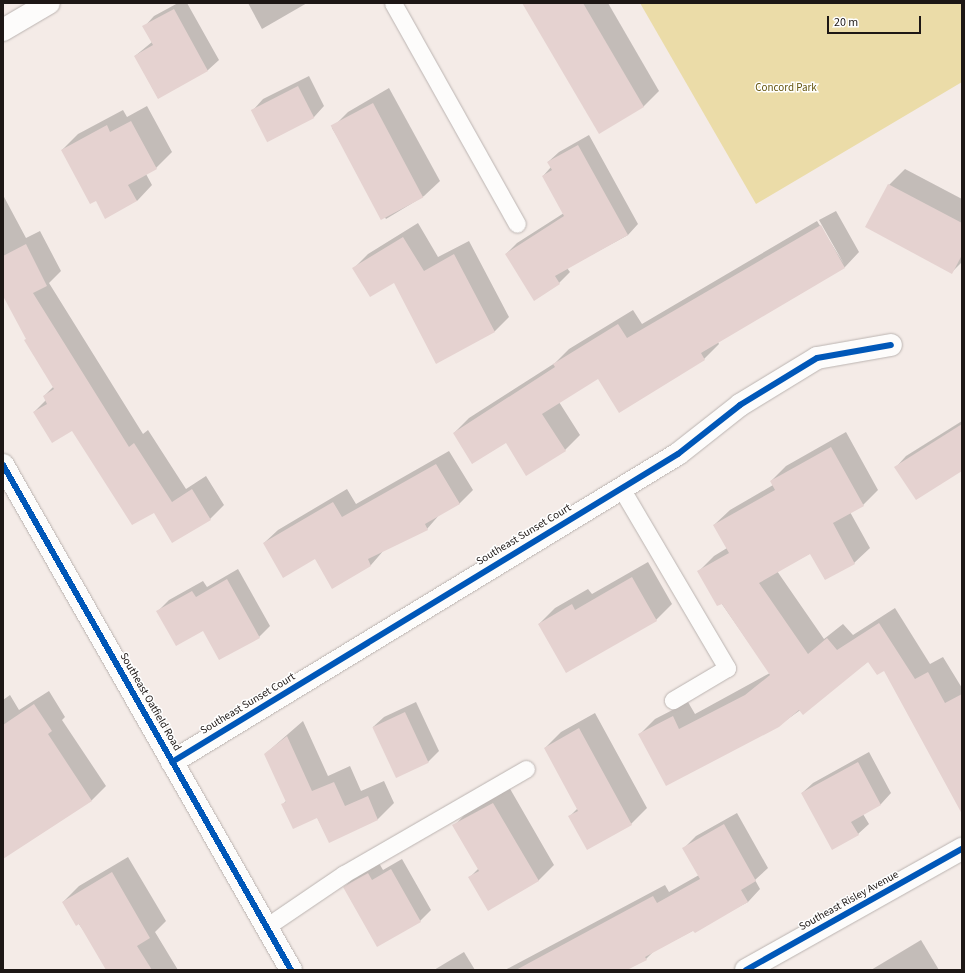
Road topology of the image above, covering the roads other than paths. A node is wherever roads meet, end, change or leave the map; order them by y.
1 (50, 3) edge
2 (393, 3) edge
3 (3, 30) edge
4 (517, 224) dead end
5 (891, 345) dead end
6 (3, 465) edge
7 (621, 488) junction
8 (673, 700) dead end
9 (172, 762) junction
10 (526, 769) dead end
11 (962, 848) edge
12 (266, 927) junction
13 (291, 970) edge
14 (746, 970) edge

1 - 3 street
2 - 4 lane
5 - 7 street, Southeast Sunset Court
6 - 9 street, Southeast Oatfield Road
7 - 8 lane
7 - 9 street, Southeast Sunset Court
9 - 12 street, Southeast Oatfield Road
10 - 12 lane
11 - 14 street, Southeast Risley Avenue
12 - 13 street, Southeast Oatfield Road

